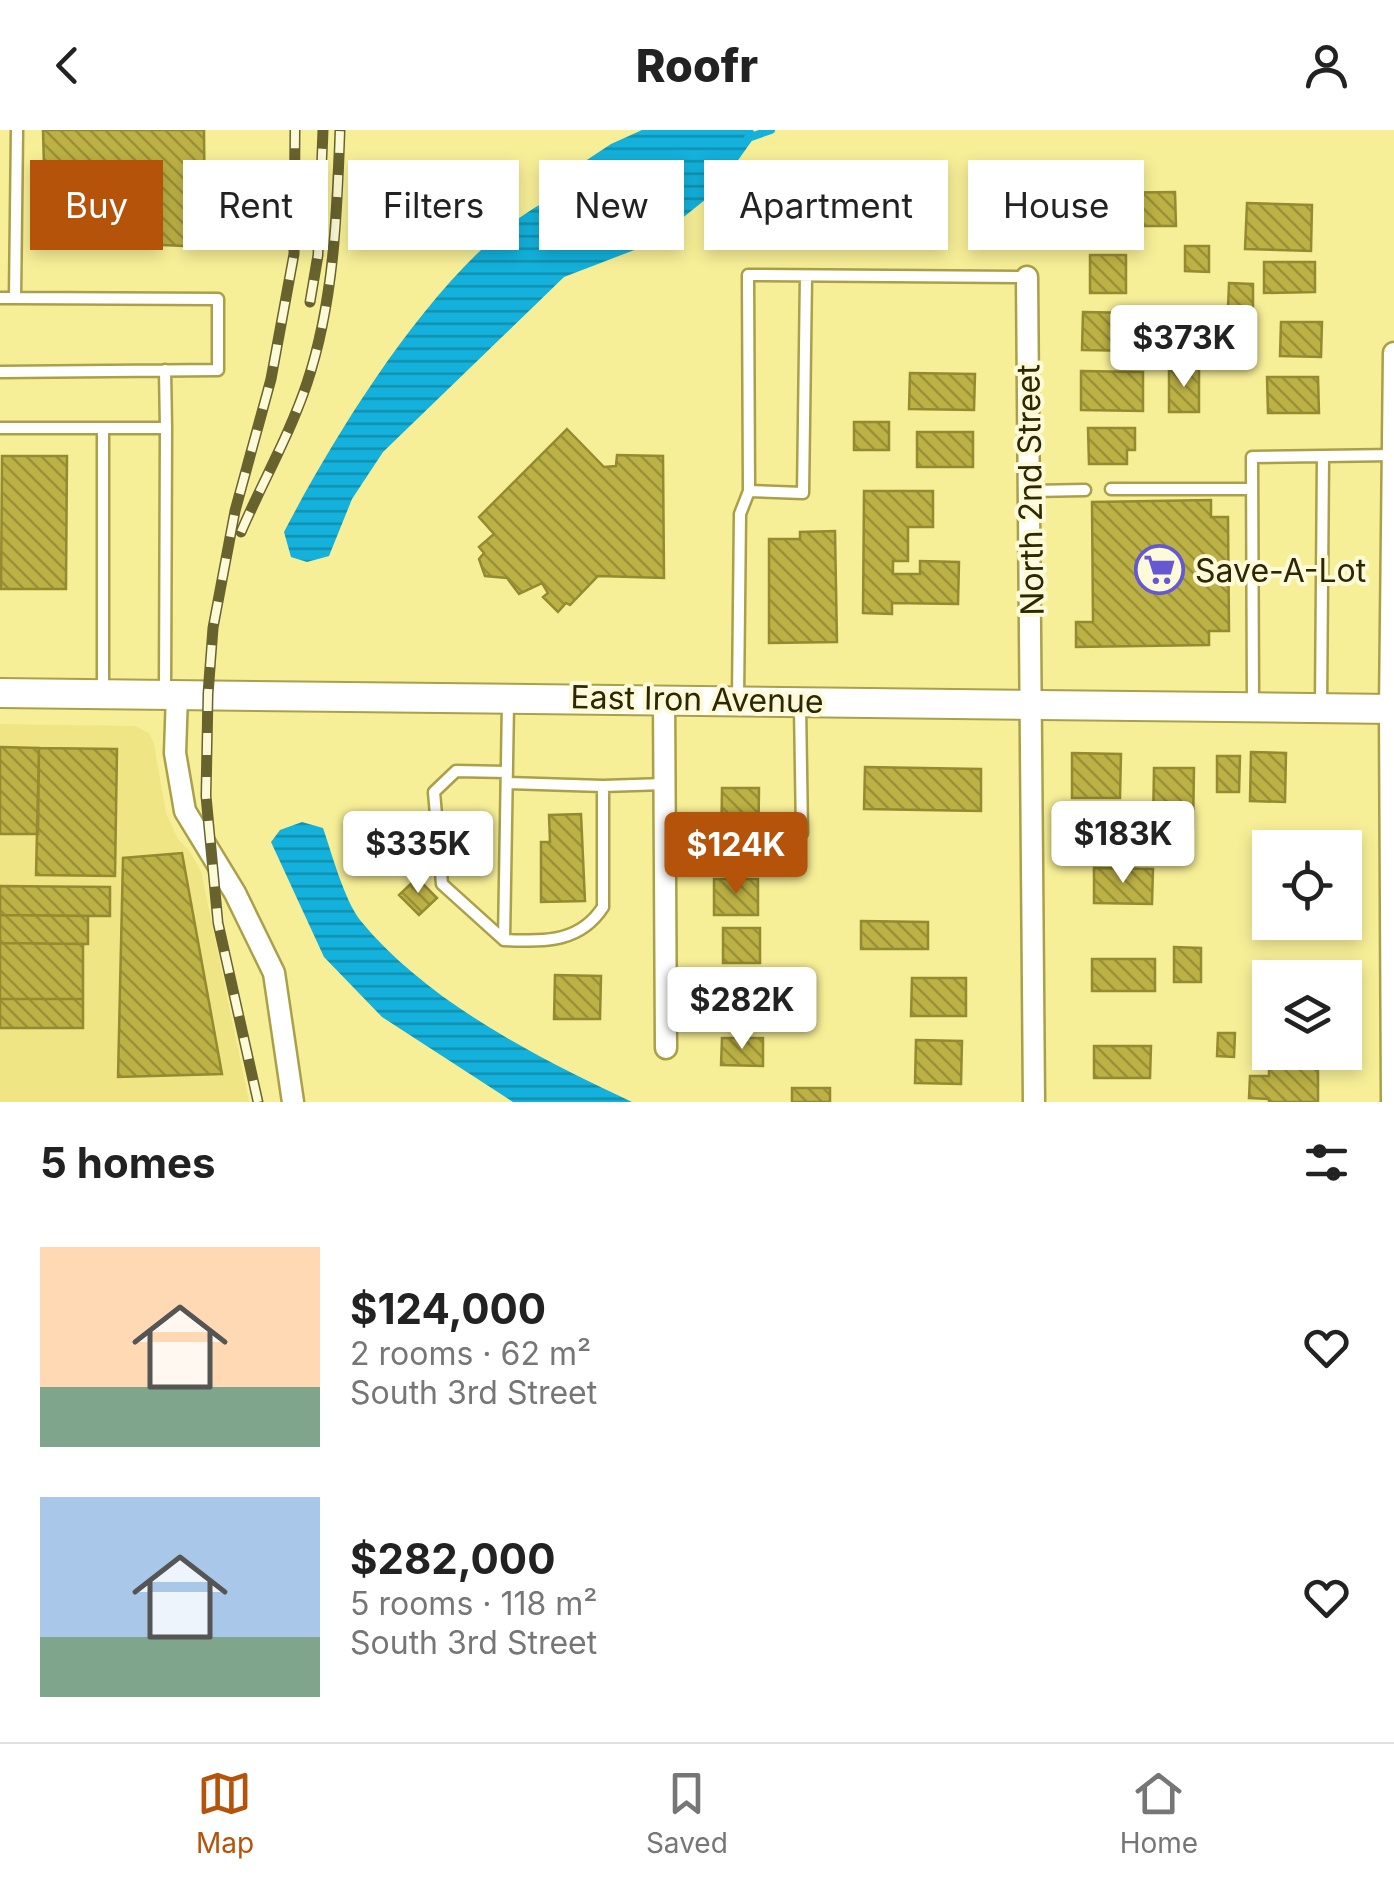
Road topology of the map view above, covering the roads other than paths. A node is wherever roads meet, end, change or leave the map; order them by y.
1 (18, 130) edge
2 (806, 276) junction
3 (1027, 277) joint
4 (0, 298) edge
5 (15, 298) junction
6 (1394, 353) edge
7 (165, 370) junction
8 (0, 372) edge
9 (0, 428) edge
10 (103, 428) junction
11 (166, 428) junction
12 (1393, 455) edge
13 (1323, 456) junction
14 (1252, 488) junction
15 (1030, 490) junction
16 (1084, 490) dead end
17 (1111, 490) dead end
18 (749, 491) junction
19 (0, 693) edge
20 (103, 693) junction
21 (171, 694) junction
22 (508, 696) junction
23 (664, 698) junction
24 (738, 699) junction
25 (800, 700) junction
26 (1033, 702) junction
27 (1253, 706) junction
28 (1321, 708) junction
29 (1392, 709) edge
30 (507, 777) junction
31 (665, 784) junction
32 (603, 786) junction
33 (802, 833) dead end
34 (504, 940) junction
35 (1393, 973) edge
36 (666, 1048) dead end
37 (293, 1102) edge
38 (1034, 1102) edge
39 (1392, 1102) edge

1 - 5 lane
2 - 3 lane
2 - 18 lane
2 - 18 lane
3 - 15 street, North 2nd Street
4 - 5 lane
5 - 7 lane
6 - 12 street
7 - 8 lane
7 - 11 lane
9 - 10 lane
10 - 11 lane
10 - 20 lane
11 - 21 lane
12 - 13 lane
12 - 29 street
13 - 14 lane
13 - 28 lane
14 - 17 lane
14 - 27 lane
15 - 16 lane
15 - 26 street, North 2nd Street
18 - 24 lane
19 - 20 street, East Iron Avenue
20 - 21 street, East Iron Avenue
21 - 22 street, East Iron Avenue
21 - 37 street
22 - 23 street, East Iron Avenue
22 - 30 lane
23 - 24 street, East Iron Avenue
23 - 31 street
24 - 25 street, East Iron Avenue
25 - 26 street, East Iron Avenue
25 - 33 lane
26 - 27 street, East Iron Avenue
26 - 38 street, North 2nd Street
27 - 28 street, East Iron Avenue
28 - 29 street, East Iron Avenue
29 - 35 street
30 - 32 lane
30 - 34 lane
30 - 34 lane
31 - 32 lane
31 - 36 street
32 - 34 lane
35 - 39 street

